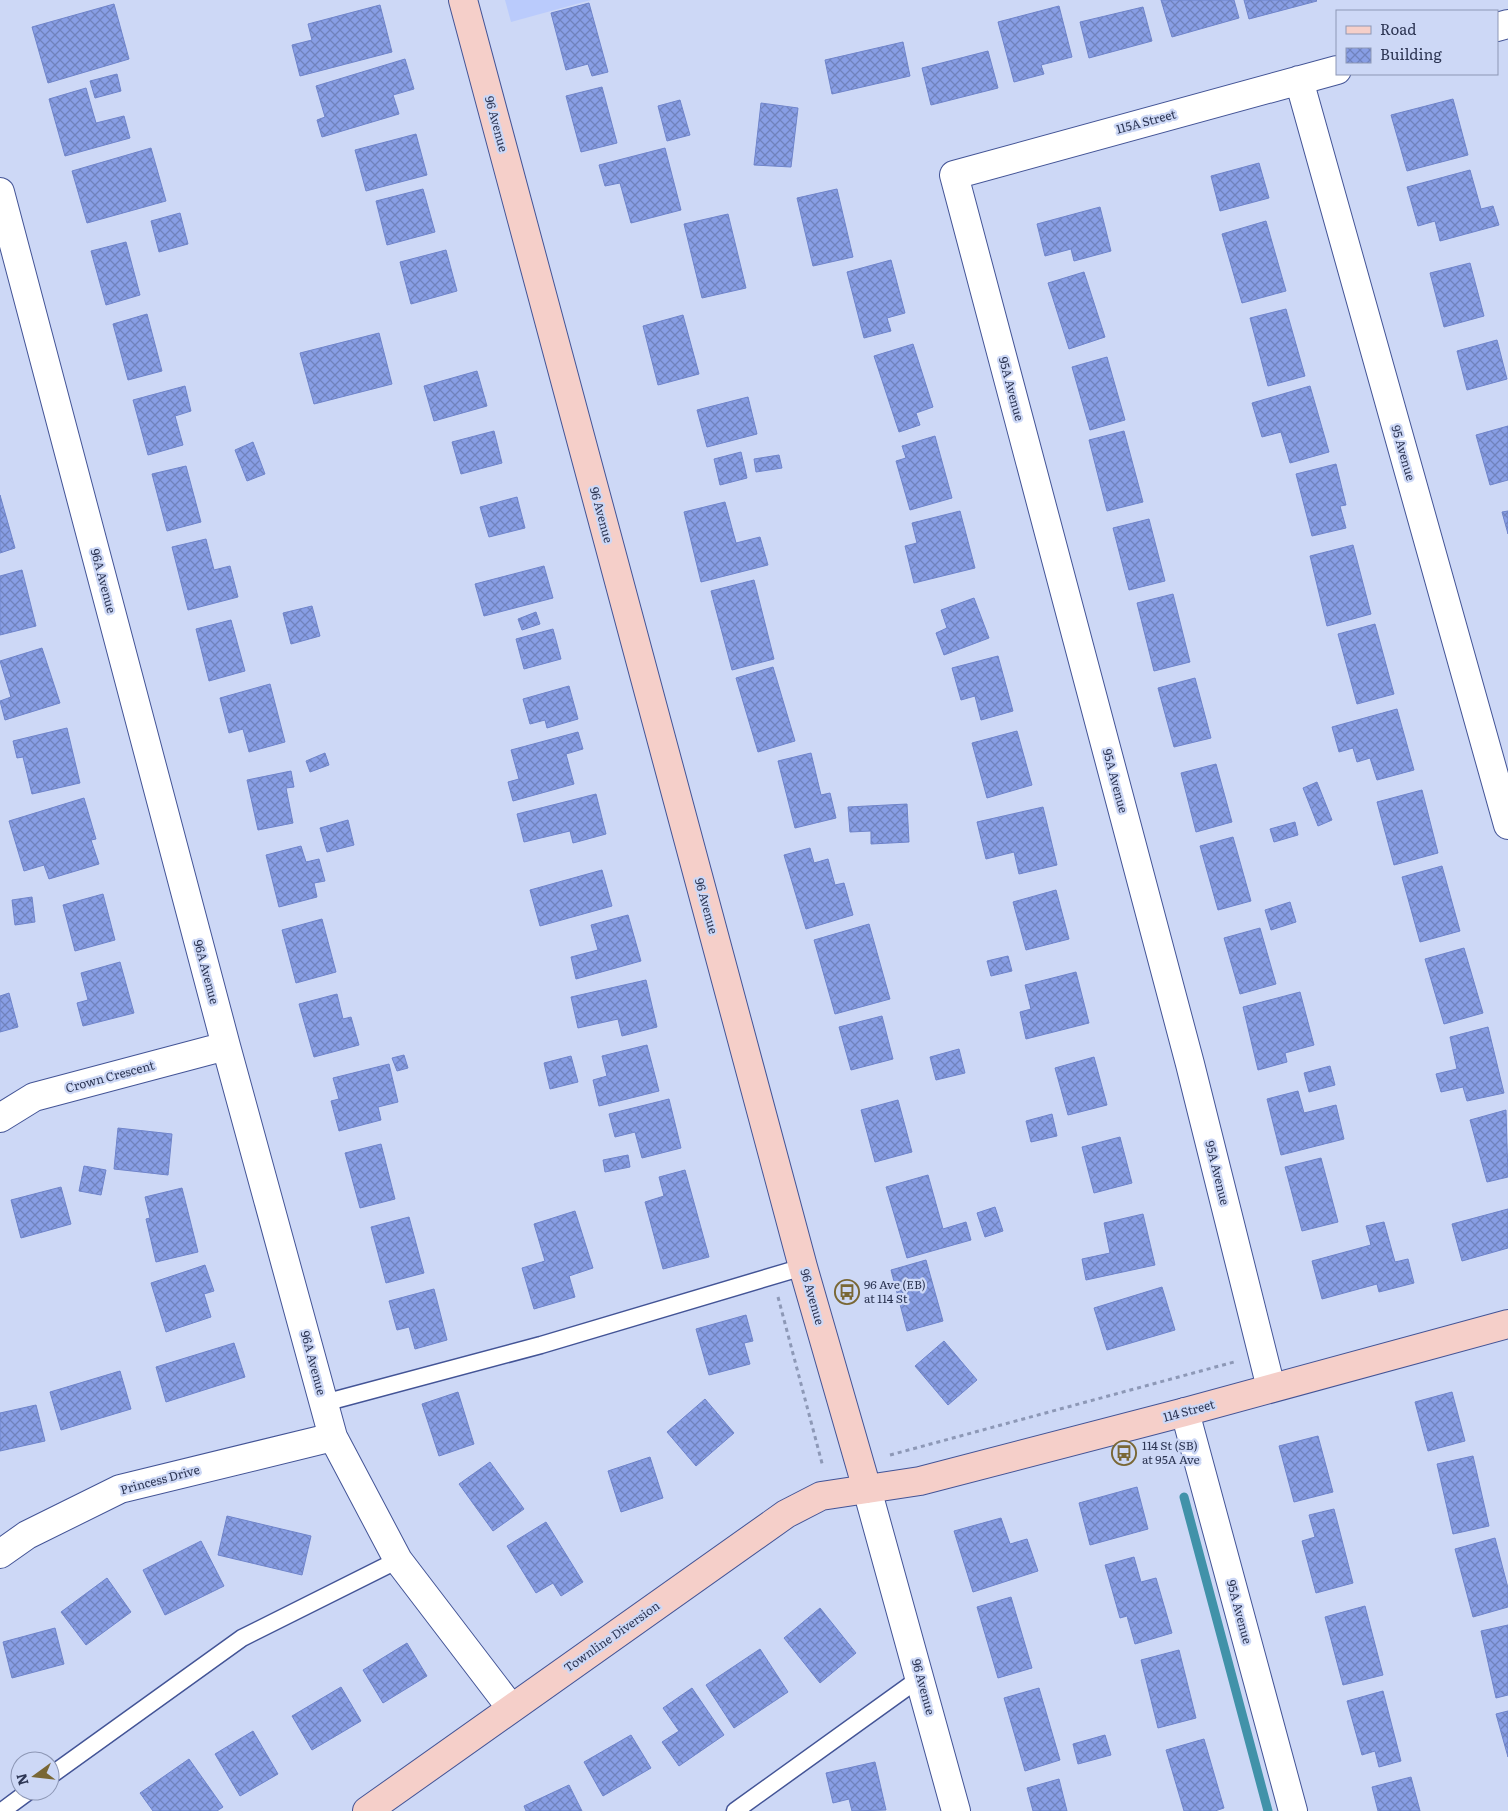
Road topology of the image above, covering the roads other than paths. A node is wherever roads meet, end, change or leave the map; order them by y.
1 (463, 0) edge
2 (1336, 70) edge
3 (1299, 80) junction
4 (954, 175) joint
5 (0, 192) edge
6 (1508, 825) edge
7 (226, 1046) junction
8 (0, 1118) edge
9 (803, 1267) junction
10 (1508, 1324) edge
11 (1271, 1388) junction
12 (324, 1403) junction
13 (1185, 1412) junction
14 (333, 1436) junction
15 (867, 1489) junction
16 (0, 1554) edge
17 (398, 1560) junction
18 (920, 1678) junction
19 (511, 1708) junction
20 (60, 1769) edge
21 (16, 1801) edge
22 (2, 1811) edge
23 (367, 1811) edge
24 (736, 1811) edge
25 (956, 1811) edge
26 (1293, 1811) edge

1 - 9 street, 96 Avenue
2 - 3 street, 115A Street
3 - 4 street, 115A Street
3 - 6 street, 95 Avenue
4 - 11 street, 95A Avenue
5 - 7 street, 96A Avenue
7 - 8 street, Crown Crescent
7 - 12 street, 96A Avenue
9 - 12 lane
9 - 15 street, 96 Avenue
10 - 11 street, 114 Street
11 - 13 street, 114 Street
12 - 14 street, 96A Avenue
13 - 15 street, 114 Street
13 - 26 street, 95A Avenue
14 - 16 street, Princess Drive
14 - 17 street, 96A Avenue
15 - 18 street, 96 Avenue
15 - 19 street, Townline Diversion
17 - 19 street, 96A Avenue
17 - 20 lane
18 - 24 lane
18 - 25 street, 96 Avenue
19 - 23 street, Townline Diversion
21 - 22 lane

